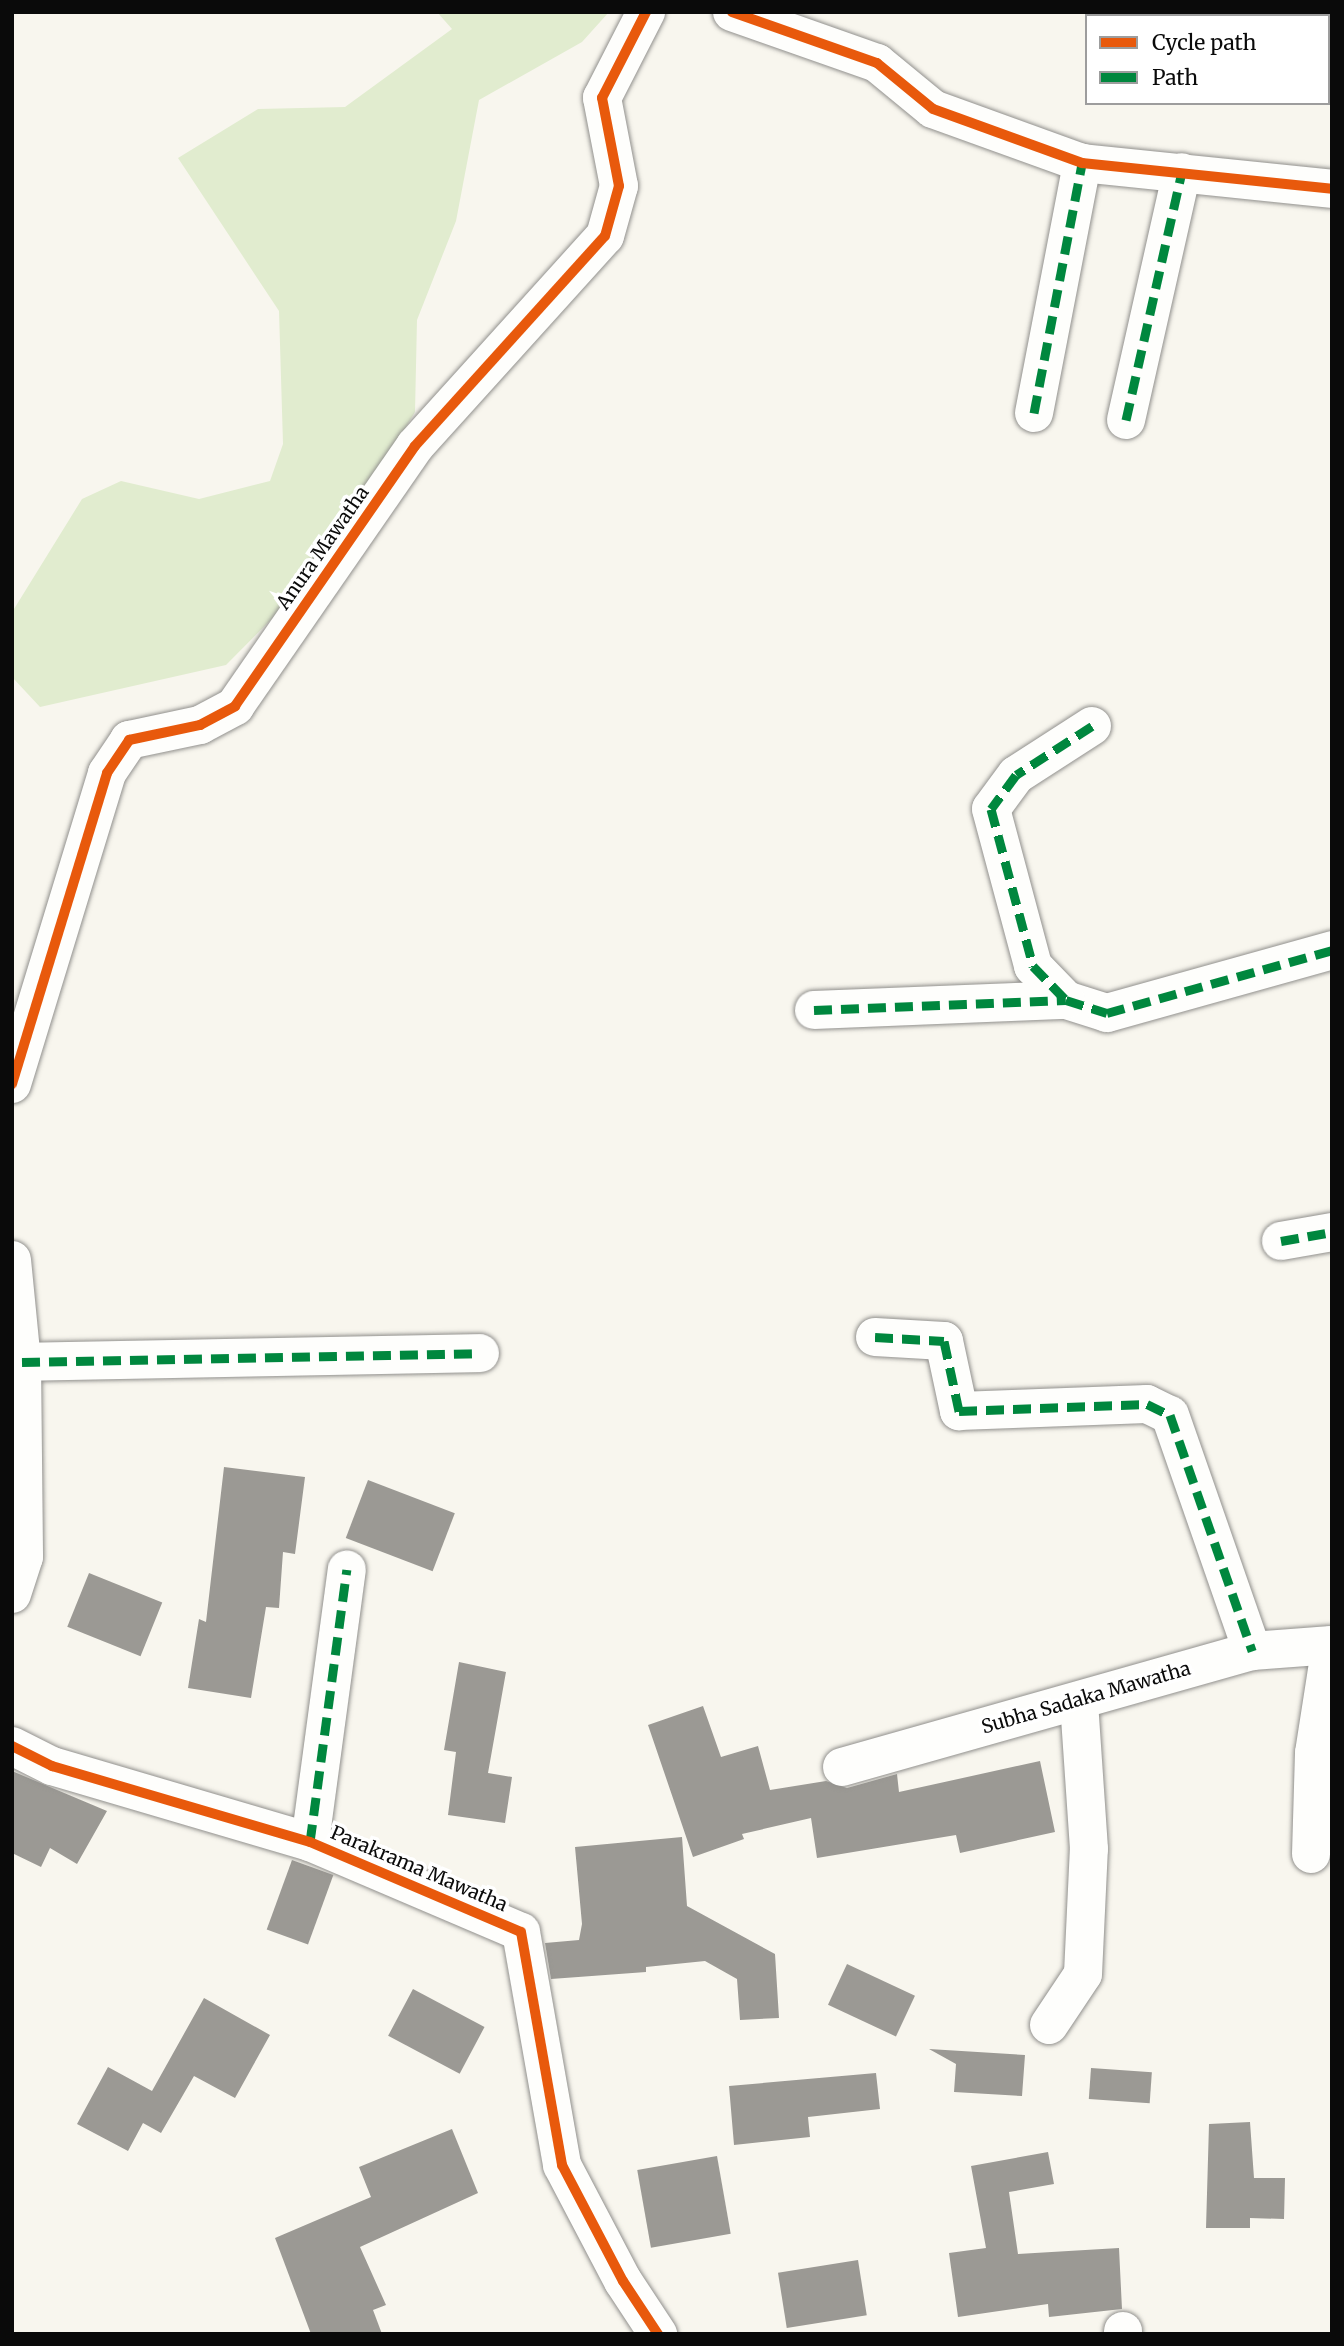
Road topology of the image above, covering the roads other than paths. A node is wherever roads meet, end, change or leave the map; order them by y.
1 (646, 12) edge
2 (732, 12) edge
3 (1082, 163) junction
4 (1182, 172) junction
5 (1332, 189) edge
6 (1034, 413) dead end
7 (1126, 420) dead end
8 (1092, 726) dead end
9 (1332, 950) edge
10 (1066, 1000) junction
11 (814, 1010) dead end
12 (12, 1084) edge
13 (1332, 1231) edge
14 (1280, 1241) dead end
15 (12, 1260) edge
16 (875, 1337) dead end
17 (480, 1353) dead end
18 (22, 1362) junction
19 (347, 1570) dead end
20 (12, 1594) edge
21 (1332, 1645) edge
22 (1252, 1651) junction
23 (1079, 1701) junction
24 (12, 1746) edge
25 (842, 1767) dead end
26 (310, 1842) junction
27 (1311, 1854) dead end
28 (1049, 2025) dead end
29 (658, 2334) edge

1 - 12 street, Anura Mawatha
2 - 3 street
3 - 4 street
3 - 6 street
4 - 5 street
4 - 7 street
8 - 10 street
9 - 10 street
10 - 11 street
13 - 14 street
15 - 18 street
16 - 22 street
17 - 18 street
18 - 20 street
19 - 26 street
21 - 22 street, Subha Sadaka Mawatha
21 - 27 street
22 - 23 street, Subha Sadaka Mawatha
23 - 25 street, Subha Sadaka Mawatha
23 - 28 street
24 - 26 street, Parakrama Mawatha
26 - 29 street, Parakrama Mawatha

